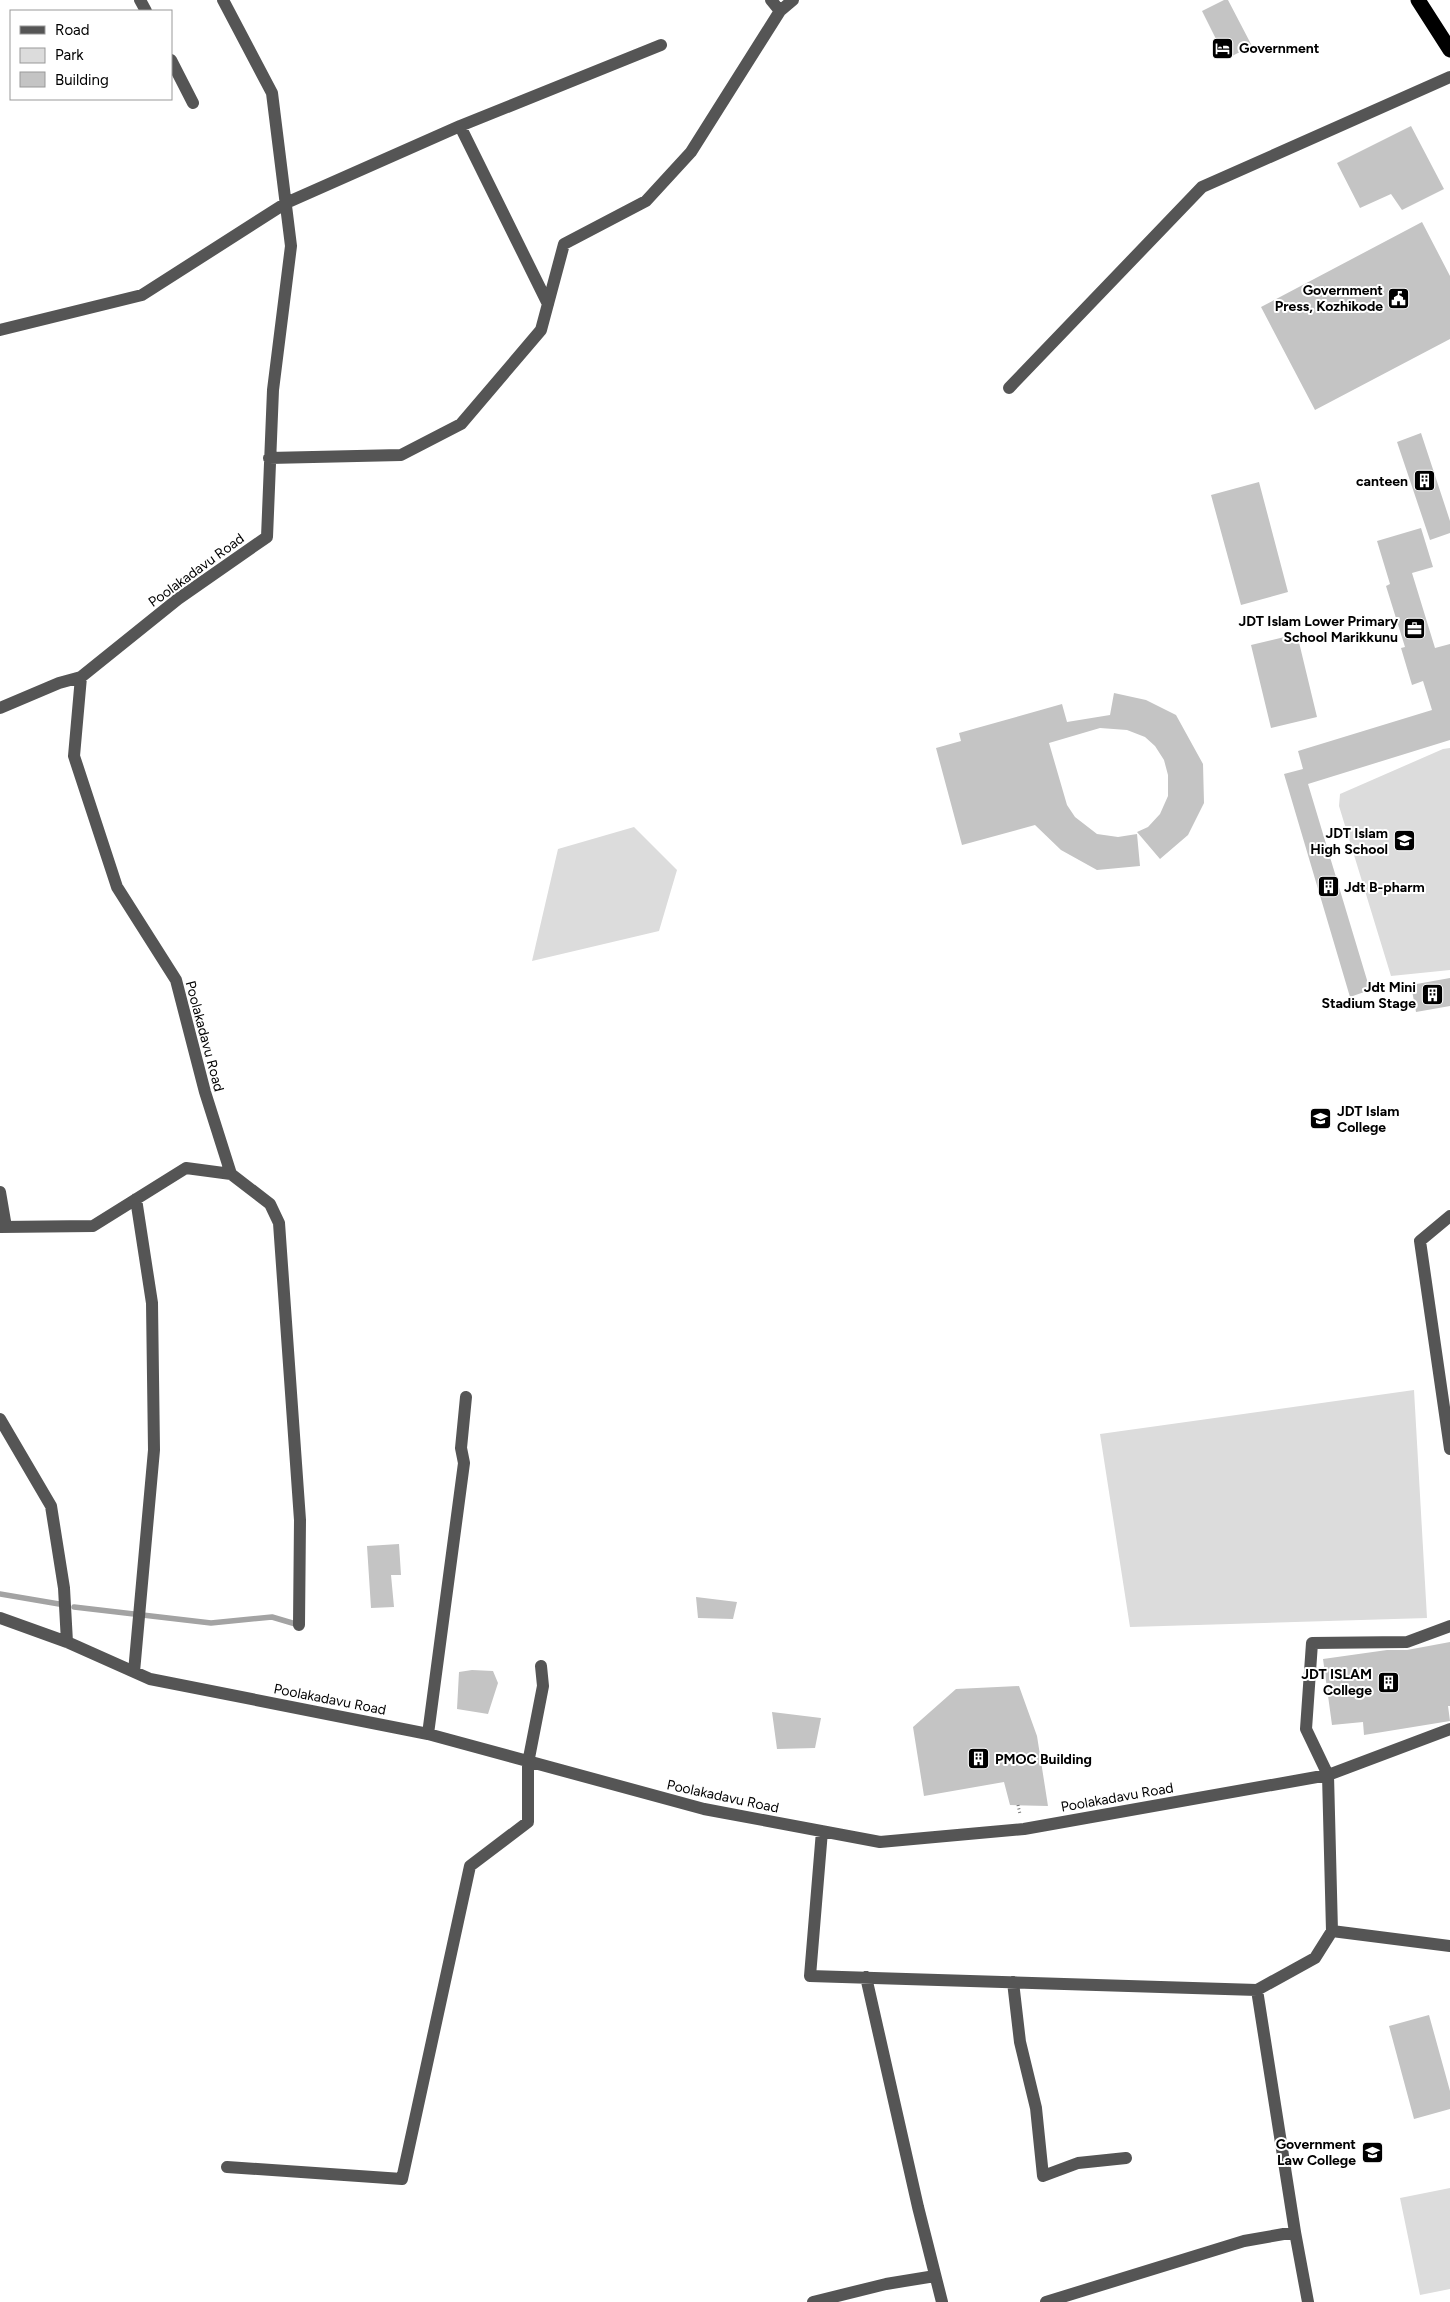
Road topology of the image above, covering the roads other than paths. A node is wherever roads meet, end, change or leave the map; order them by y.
1 (223, 0) edge
2 (771, 0) edge
3 (793, 0) edge
4 (1418, 0) edge
5 (780, 11) junction
6 (661, 45) dead end
7 (1450, 50) edge
8 (172, 62) edge
9 (1450, 77) edge
10 (193, 103) dead end
11 (460, 126) junction
12 (286, 203) junction
13 (548, 304) junction
14 (0, 330) edge
15 (1009, 388) dead end
16 (269, 458) junction
17 (81, 677) junction
18 (0, 708) edge
19 (231, 1174) junction
20 (0, 1192) edge
21 (136, 1199) junction
22 (1450, 1216) edge
23 (3, 1227) edge
24 (466, 1397) dead end
25 (0, 1420) edge
26 (1450, 1449) edge
27 (0, 1618) edge
28 (299, 1625) dead end
29 (1450, 1626) edge
30 (67, 1642) junction
31 (541, 1666) dead end
32 (134, 1672) junction
33 (1450, 1729) edge
34 (428, 1734) junction
35 (528, 1763) junction
36 (1328, 1775) junction
37 (822, 1831) junction
38 (1332, 1931) junction
39 (1450, 1946) edge
40 (866, 1977) junction
41 (1013, 1982) junction
42 (1257, 1990) junction
43 (1126, 2158) dead end
44 (227, 2167) dead end
45 (1295, 2232) junction
46 (935, 2276) junction
47 (813, 2302) edge
48 (942, 2302) edge
49 (1046, 2302) edge
50 (1308, 2302) edge

1 - 12 street
2 - 5 street
3 - 5 street
4 - 7 highway
5 - 13 street
6 - 11 street
8 - 10 street
9 - 15 street
11 - 12 street
11 - 13 street
12 - 14 street
12 - 16 street
13 - 16 street
16 - 17 street, Poolakadavu Road
17 - 18 street, Poolakadavu Road
17 - 19 street, Poolakadavu Road
19 - 21 street
19 - 28 street
20 - 23 street
21 - 23 street
21 - 32 street
22 - 26 street
24 - 34 street
25 - 30 street
27 - 30 street, Poolakadavu Road
29 - 36 street
30 - 32 street, Poolakadavu Road
31 - 35 street
32 - 34 street, Poolakadavu Road
33 - 36 street, Poolakadavu Road
34 - 35 street, Poolakadavu Road
35 - 37 street, Poolakadavu Road
35 - 44 street
36 - 37 street, Poolakadavu Road
36 - 38 street
37 - 40 street
38 - 39 street
38 - 42 street
40 - 41 street
40 - 46 street
41 - 42 street
41 - 43 street
42 - 45 street
45 - 49 street
45 - 50 street
46 - 47 street
46 - 48 street

